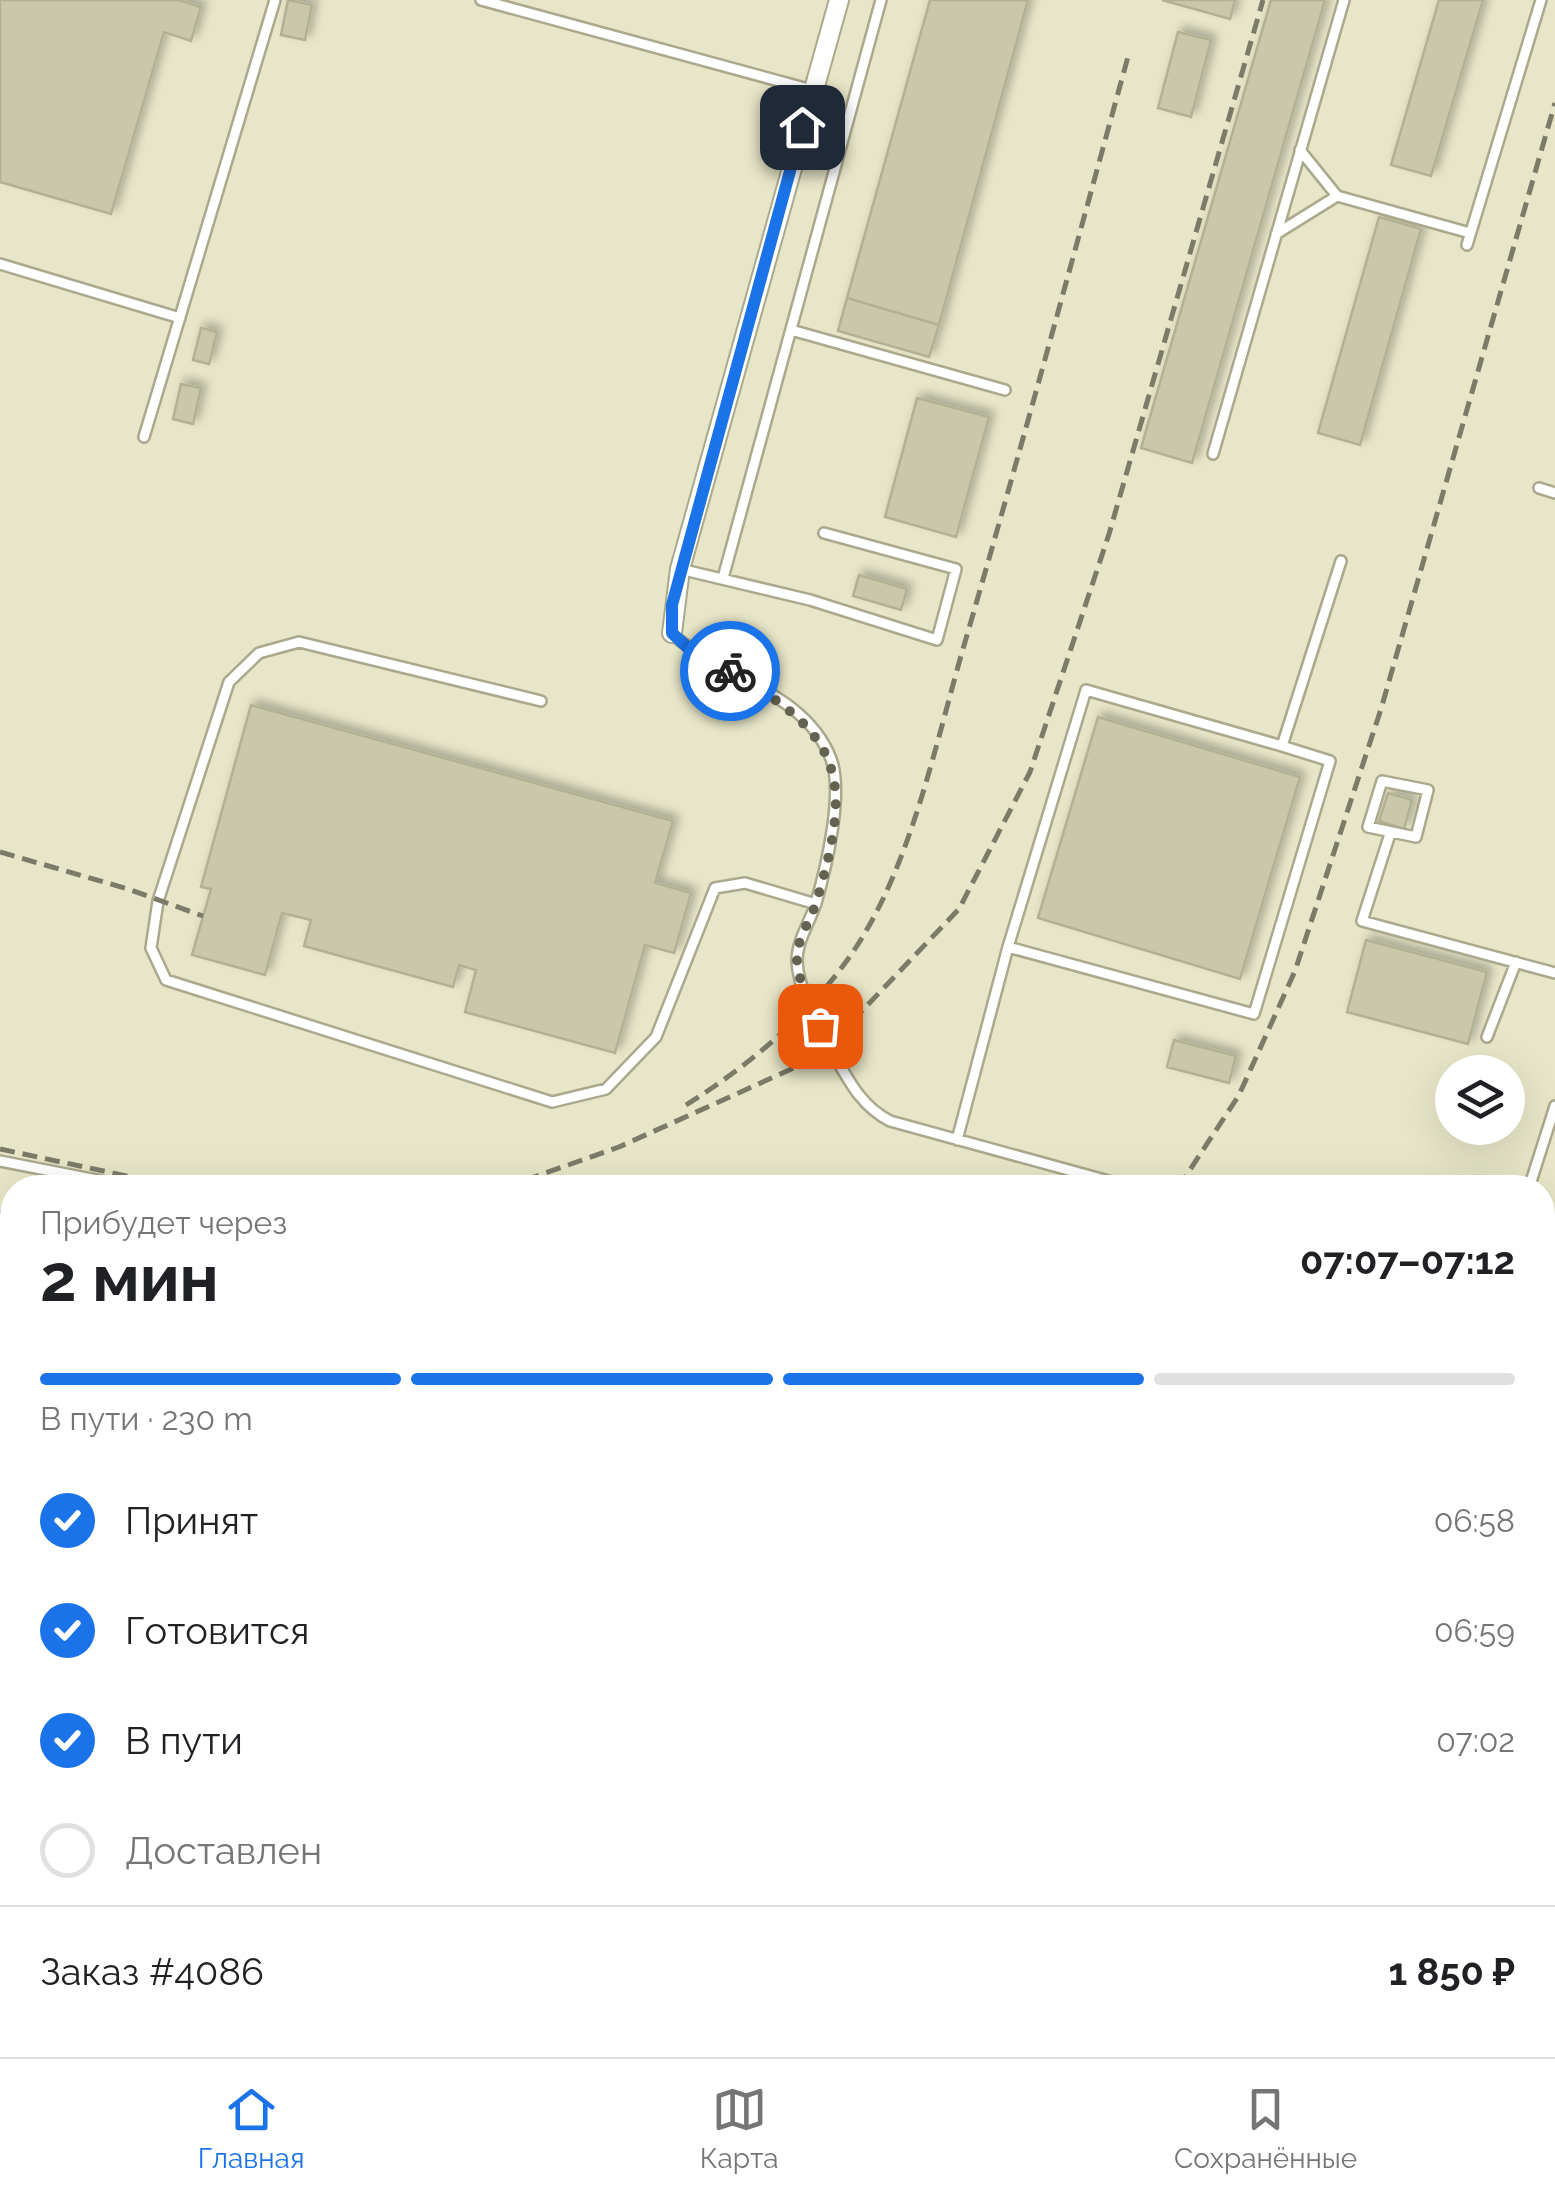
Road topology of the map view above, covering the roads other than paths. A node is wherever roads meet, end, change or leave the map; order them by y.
1 (275, 0) edge
2 (481, 0) edge
3 (840, 0) edge
4 (882, 0) edge
5 (1344, 0) edge
6 (1541, 0) edge
7 (812, 90) junction
8 (1300, 150) junction
9 (1337, 196) junction
10 (1470, 233) junction
11 (1276, 234) junction
12 (1467, 244) dead end
13 (0, 264) edge
14 (180, 318) junction
15 (790, 330) junction
16 (1005, 390) dead end
17 (144, 437) dead end
18 (1212, 454) dead end
19 (1539, 488) dead end
20 (1555, 493) edge
21 (824, 533) dead end
22 (1340, 561) dead end
23 (680, 569) junction
24 (723, 578) junction
25 (672, 633) joint
26 (541, 700) dead end
27 (1282, 746) junction
28 (1390, 834) junction
29 (816, 904) junction
30 (1008, 947) junction
31 (1516, 962) junction
32 (1555, 972) edge
33 (1486, 1038) dead end
34 (1555, 1106) edge
35 (956, 1140) junction
36 (0, 1162) edge
37 (70, 1175) edge
38 (1086, 1175) edge
39 (1533, 1175) edge

1 - 14 lane
2 - 7 lane
3 - 7 street
4 - 15 lane
5 - 8 lane
6 - 10 lane
7 - 23 street
8 - 9 lane
8 - 11 lane
9 - 10 lane
9 - 11 lane
10 - 12 lane
11 - 18 lane
13 - 14 lane
14 - 17 lane
15 - 16 lane
15 - 24 lane
19 - 20 lane
21 - 24 lane
22 - 27 lane
23 - 24 lane
23 - 25 street
25 - 29 lane
26 - 29 lane
27 - 30 lane
27 - 30 lane
28 - 28 lane
28 - 31 lane
29 - 35 lane
30 - 35 lane
31 - 32 lane
31 - 33 lane
34 - 39 lane
35 - 38 lane
36 - 37 lane

